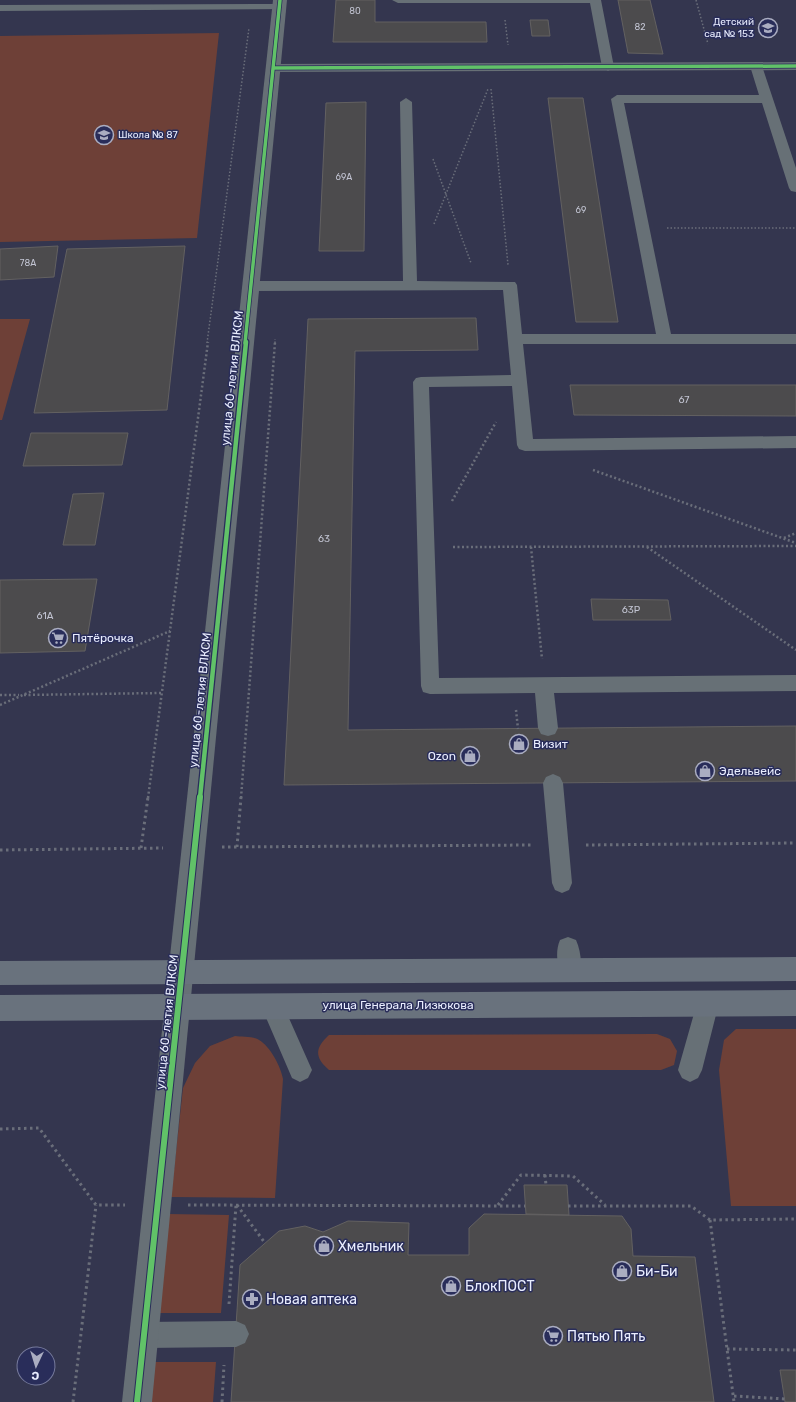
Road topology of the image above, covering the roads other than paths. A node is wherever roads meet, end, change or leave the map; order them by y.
1 (398, 0) edge
2 (595, 0) edge
3 (279, 3) edge
4 (0, 8) edge
5 (756, 66) junction
6 (796, 66) edge
7 (608, 67) junction
8 (273, 68) junction
9 (767, 99) junction
10 (406, 102) dead end
11 (796, 188) edge
12 (252, 286) junction
13 (410, 286) junction
14 (515, 339) junction
15 (665, 339) junction
16 (796, 339) edge
17 (519, 380) junction
18 (796, 442) edge
19 (796, 683) edge
20 (544, 685) junction
21 (548, 728) dead end
22 (553, 783) dead end
23 (562, 883) dead end
24 (796, 969) edge
25 (0, 973) edge
26 (182, 973) junction
27 (708, 1003) junction
28 (796, 1003) edge
29 (178, 1006) junction
30 (272, 1006) junction
31 (0, 1008) edge
32 (300, 1070) dead end
33 (690, 1070) dead end
34 (236, 1334) dead end
35 (144, 1335) junction
36 (137, 1402) edge

1 - 2 lane
2 - 7 lane
3 - 4 lane
3 - 8 street, улица 60-летия ВЛКСМ
5 - 6 street
5 - 7 street
5 - 9 lane
7 - 8 street
8 - 12 street, улица 60-летия ВЛКСМ
9 - 11 lane
9 - 15 lane
10 - 13 lane
12 - 13 lane
12 - 26 street, улица 60-летия ВЛКСМ
13 - 14 lane
14 - 15 lane
14 - 17 lane
15 - 16 lane
17 - 18 lane
17 - 20 lane
19 - 20 lane
20 - 21 lane
22 - 23 lane
24 - 26 main road
25 - 26 main road
26 - 29 street, улица 60-летия ВЛКСМ
27 - 28 main road, улица Генерала Лизюкова
27 - 30 main road, улица Генерала Лизюкова
27 - 33 lane
29 - 30 main road, улица Генерала Лизюкова
29 - 31 main road, улица Генерала Лизюкова
29 - 35 street, улица 60-летия ВЛКСМ
30 - 32 lane
34 - 35 lane
35 - 36 street, улица 60-летия ВЛКСМ

